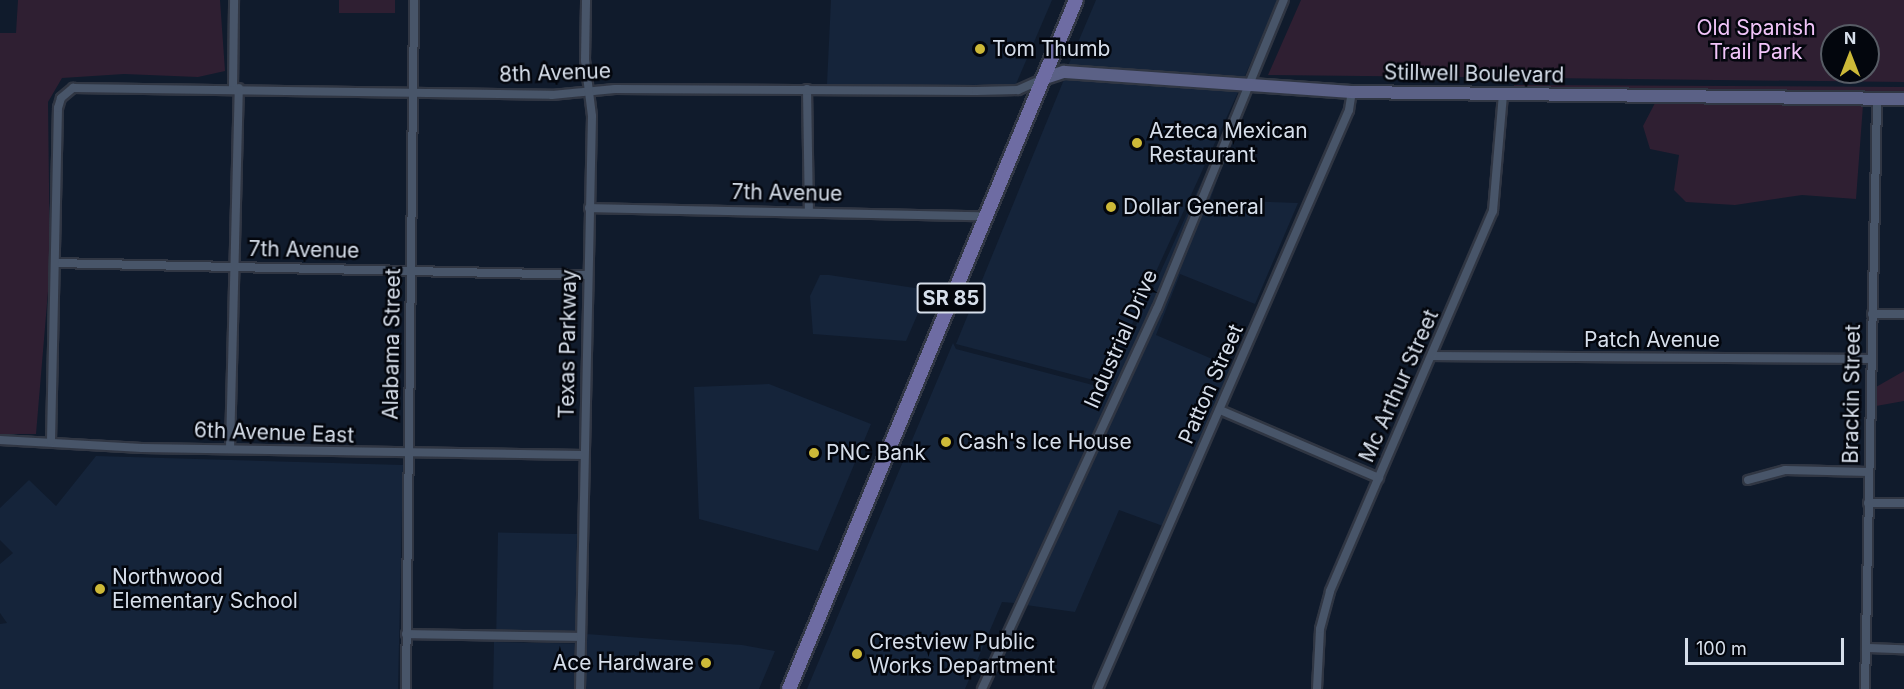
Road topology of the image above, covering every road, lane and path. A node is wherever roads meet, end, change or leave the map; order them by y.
1 (234, 0) edge
2 (414, 0) edge
3 (586, 0) edge
4 (1076, 0) edge
5 (1284, 0) edge
6 (1045, 78) junction
7 (1247, 85) junction
8 (236, 88) junction
9 (807, 90) junction
10 (413, 91) junction
11 (590, 91) junction
12 (1352, 92) junction
13 (1503, 94) junction
14 (1877, 99) junction
15 (1904, 99) edge
16 (589, 208) junction
17 (809, 211) junction
18 (986, 216) junction
19 (55, 263) junction
20 (235, 266) junction
21 (411, 271) junction
22 (588, 275) junction
23 (1872, 314) junction
24 (1904, 314) edge
25 (1432, 356) junction
26 (1871, 360) junction
27 (1220, 410) junction
28 (0, 440) edge
29 (51, 441) junction
30 (230, 449) junction
31 (409, 453) junction
32 (584, 455) junction
33 (1869, 472) junction
34 (1379, 478) junction
35 (1748, 480) dead end
36 (1868, 503) junction
37 (1904, 503) edge
38 (406, 634) junction
39 (580, 637) junction
40 (1866, 648) junction
41 (1904, 649) edge
42 (406, 689) edge
43 (580, 689) edge
44 (789, 689) edge
45 (982, 689) edge
46 (1098, 689) edge
47 (1317, 689) edge
48 (1865, 689) edge

1 - 8 street
2 - 10 street, Alabama Street
3 - 11 street, Texas Parkway
4 - 6 main road, SR 85
5 - 7 street, Industrial Drive
6 - 7 street, Stillwell Boulevard
6 - 9 street, 8th Avenue
6 - 18 main road, SR 85
7 - 12 street, Stillwell Boulevard
7 - 45 street, Industrial Drive
8 - 10 street, 8th Avenue
8 - 19 street, 8th Avenue
8 - 20 street
9 - 11 street, 8th Avenue
9 - 17 street
10 - 11 street, 8th Avenue
10 - 21 street, Alabama Street
11 - 16 street, Texas Parkway
12 - 13 street, Stillwell Boulevard
12 - 27 street, Patton Street
13 - 14 street, Stillwell Boulevard
13 - 25 street, Mc Arthur Street
14 - 15 street, Stillwell Boulevard
14 - 23 street, Brackin Street
16 - 17 street, 7th Avenue
16 - 22 street, Texas Parkway
17 - 18 street, 7th Avenue
18 - 44 main road, SR 85
19 - 20 street, 7th Avenue
19 - 29 street
20 - 21 street, 7th Avenue
20 - 30 street
21 - 22 street, 7th Avenue
21 - 31 street, Alabama Street
22 - 32 street, Texas Parkway
23 - 24 street
23 - 26 street, Brackin Street
25 - 26 street, Patch Avenue
25 - 34 street, Mc Arthur Street
26 - 33 street, Brackin Street
27 - 34 street
27 - 46 street, Patton Street
28 - 29 street, 6th Avenue East
29 - 30 street, 6th Avenue East
30 - 31 street, 6th Avenue East
31 - 32 street, 6th Avenue East
31 - 38 street, Alabama Street
32 - 39 street, Texas Parkway
33 - 35 street
33 - 36 street, Brackin Street
34 - 47 street, Mc Arthur Street
36 - 37 street
36 - 40 street, Brackin Street
38 - 39 street
38 - 42 street, Alabama Street
39 - 43 street, Texas Parkway
40 - 41 street
40 - 48 street, Brackin Street

